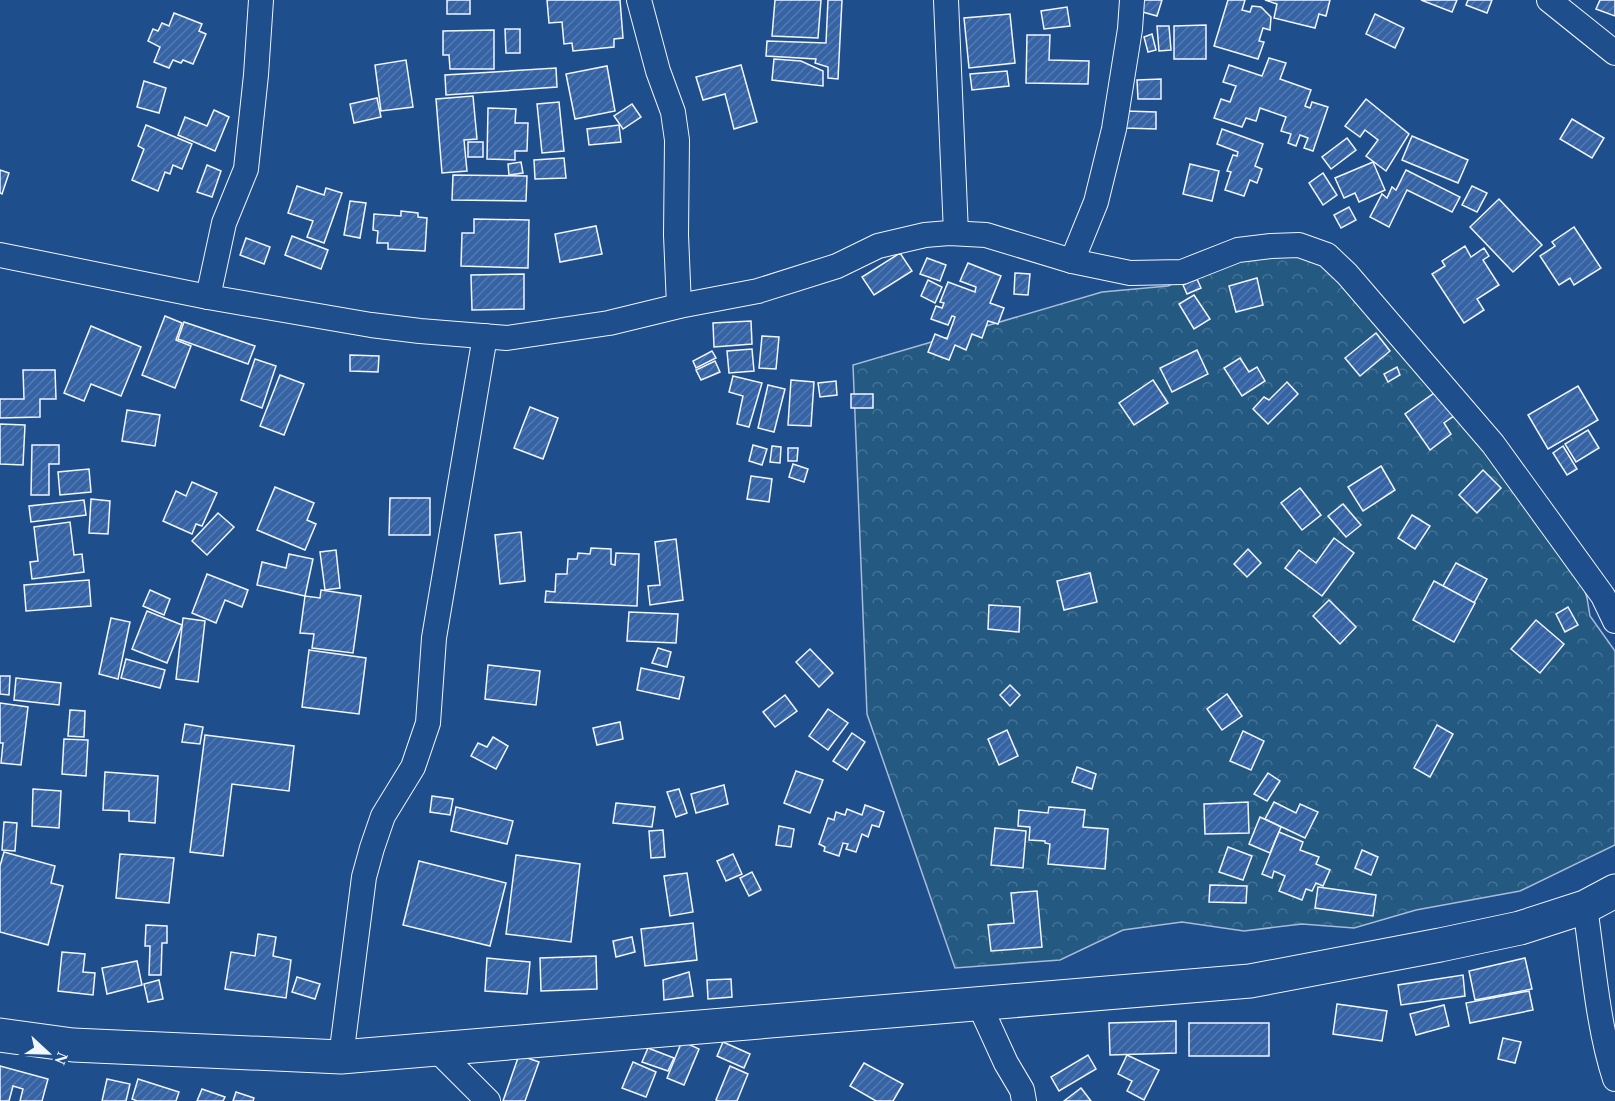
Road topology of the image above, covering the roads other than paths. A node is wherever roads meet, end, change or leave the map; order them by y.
1 (261, 0) edge
2 (639, 0) edge
3 (946, 0) edge
4 (1132, 0) edge
5 (1549, 0) edge
6 (1615, 53) edge
7 (956, 233) junction
8 (0, 255) edge
9 (1072, 261) junction
10 (208, 297) junction
11 (679, 306) junction
12 (485, 336) junction
13 (1615, 621) edge
14 (1615, 891) edge
15 (1585, 907) junction
16 (979, 1004) junction
17 (0, 1035) edge
18 (436, 1049) junction
19 (341, 1057) junction
20 (1615, 1079) edge
21 (488, 1101) edge
22 (1024, 1101) edge

1 - 10 street
2 - 11 street
3 - 7 street
4 - 9 street
5 - 6 street
7 - 9 street
7 - 11 street
8 - 10 street
9 - 13 street
10 - 12 street
11 - 12 street
12 - 19 street
14 - 15 main road
15 - 16 main road
15 - 20 street
16 - 18 main road
16 - 22 street
17 - 19 main road
18 - 19 main road
18 - 21 street

